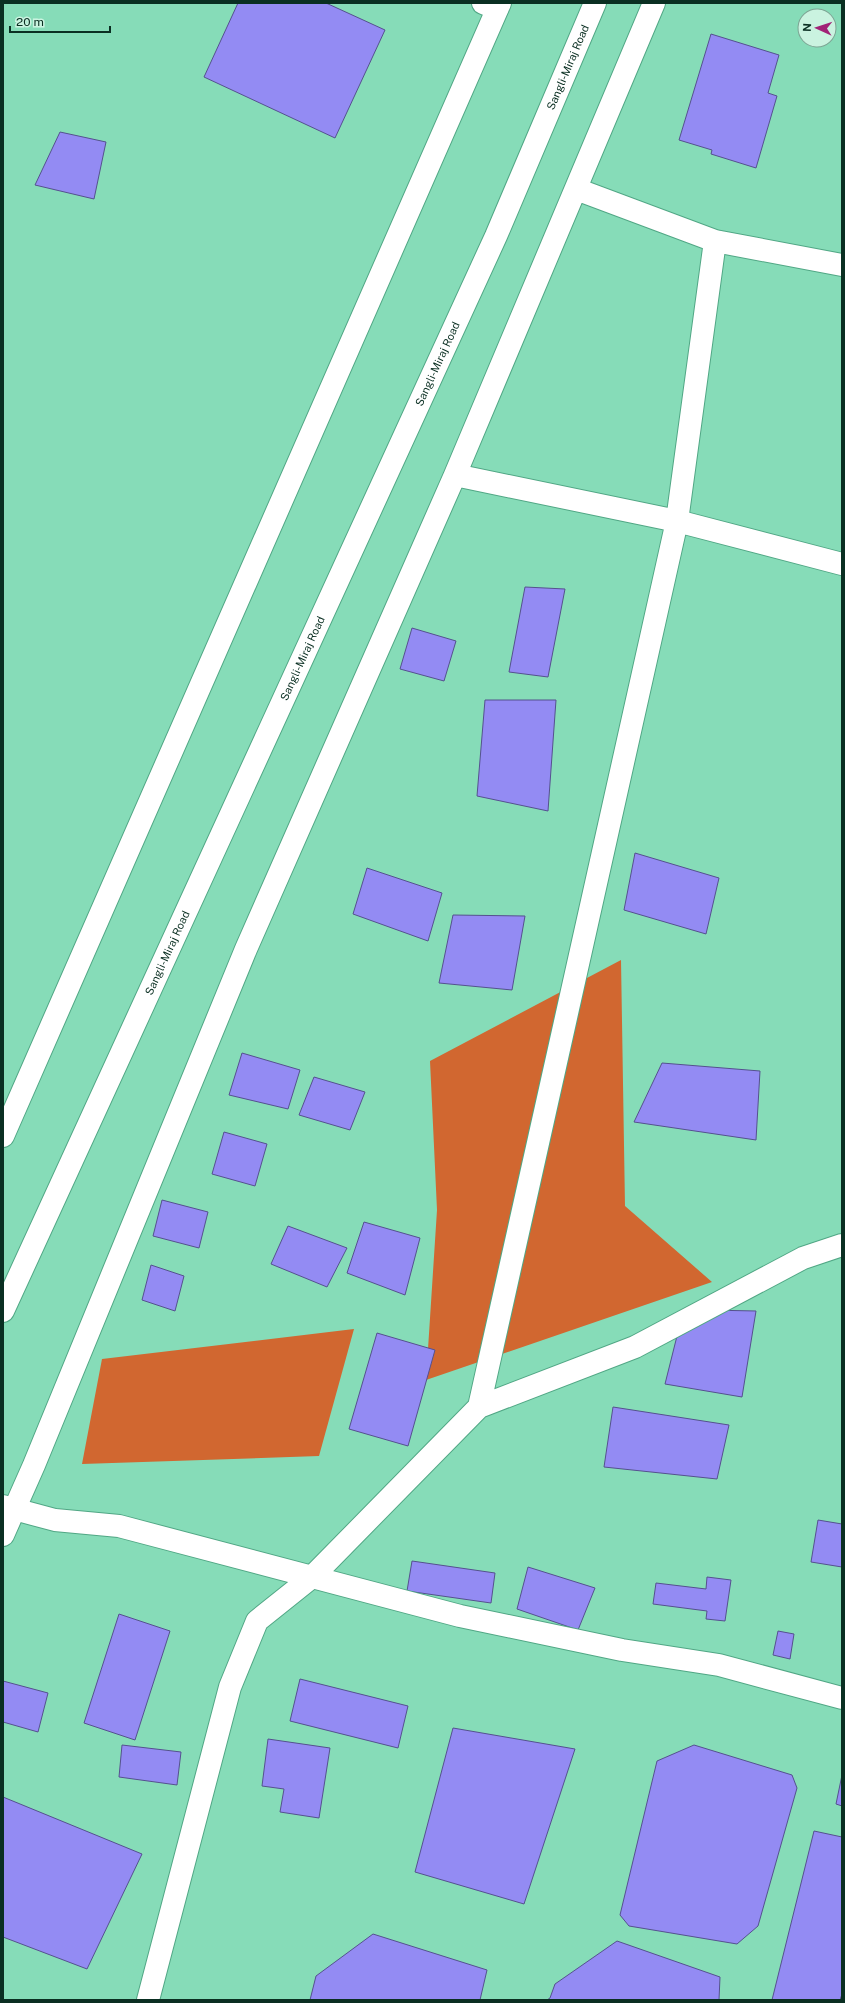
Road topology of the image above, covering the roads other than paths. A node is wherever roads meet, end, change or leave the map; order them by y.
1 (595, 3) edge
2 (654, 3) edge
3 (493, 5) edge
4 (576, 189) junction
5 (715, 241) junction
6 (842, 265) edge
7 (456, 475) junction
8 (677, 521) junction
9 (842, 564) edge
10 (3, 1136) edge
11 (842, 1246) edge
12 (3, 1311) edge
13 (479, 1407) junction
14 (8, 1508) edge
15 (3, 1535) edge
16 (312, 1577) junction
17 (842, 1698) edge
18 (148, 2000) edge

1 - 12 main road, Sangli-Miraj Road
2 - 4 main road
3 - 10 main road
4 - 5 main road
4 - 7 main road
5 - 6 main road
5 - 8 main road
7 - 8 main road
7 - 14 main road
8 - 9 main road
8 - 13 main road
11 - 13 main road
13 - 16 main road
14 - 15 main road
14 - 16 main road
16 - 17 main road
16 - 18 main road

